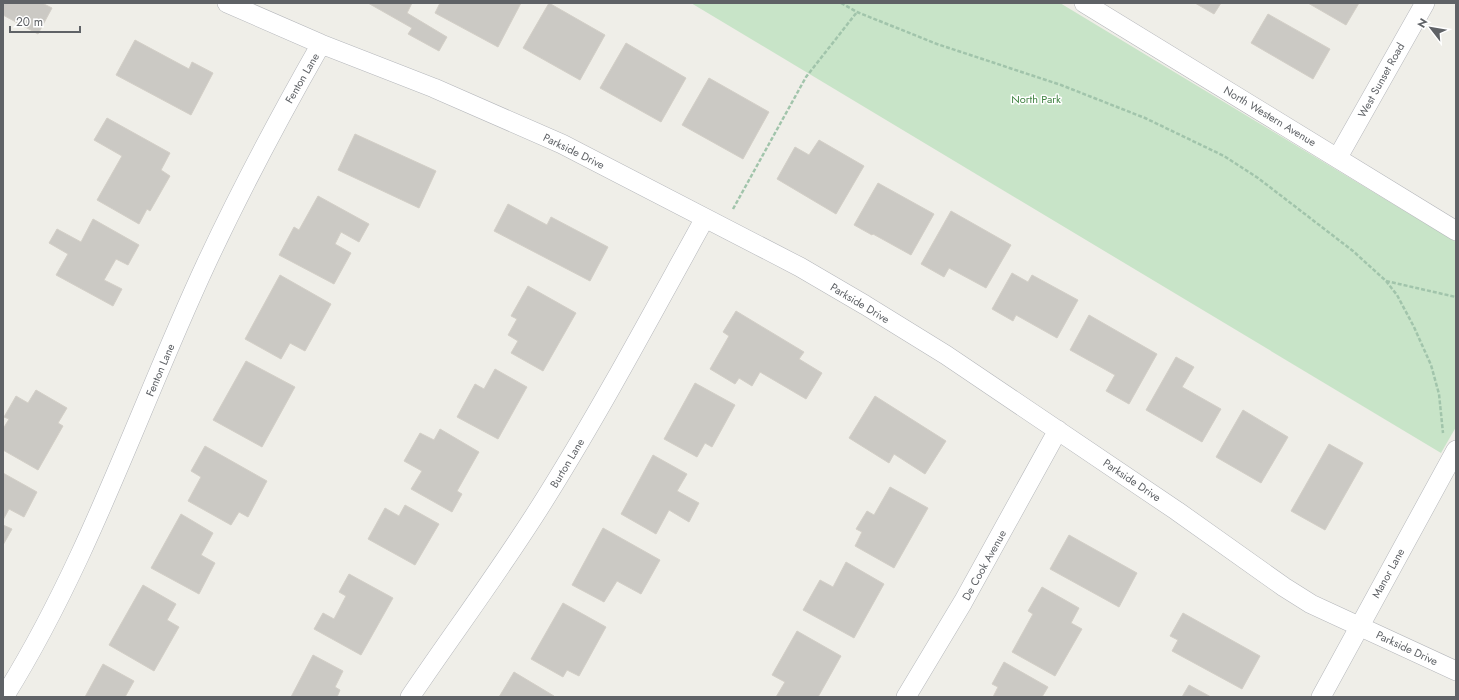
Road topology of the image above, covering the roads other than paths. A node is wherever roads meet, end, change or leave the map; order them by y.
1 (227, 3) edge
2 (1084, 3) edge
3 (1425, 3) edge
4 (321, 44) junction
5 (1338, 157) junction
6 (705, 218) junction
7 (1456, 231) edge
8 (1058, 430) junction
9 (1456, 450) edge
10 (1359, 626) junction
11 (1456, 671) edge
12 (4, 697) edge
13 (410, 697) edge
14 (906, 697) edge
15 (1321, 697) edge

1 - 4 street, Parkside Drive
2 - 5 street, North Western Avenue
3 - 5 street, West Sunset Road
4 - 6 street, Parkside Drive
4 - 12 street, Fenton Lane
5 - 7 street, North Western Avenue
6 - 8 street, Parkside Drive
6 - 13 street, Burton Lane
8 - 10 street, Parkside Drive
8 - 14 street, De Cook Avenue
9 - 10 street, Manor Lane
10 - 11 street, Parkside Drive
10 - 15 street, Manor Lane

